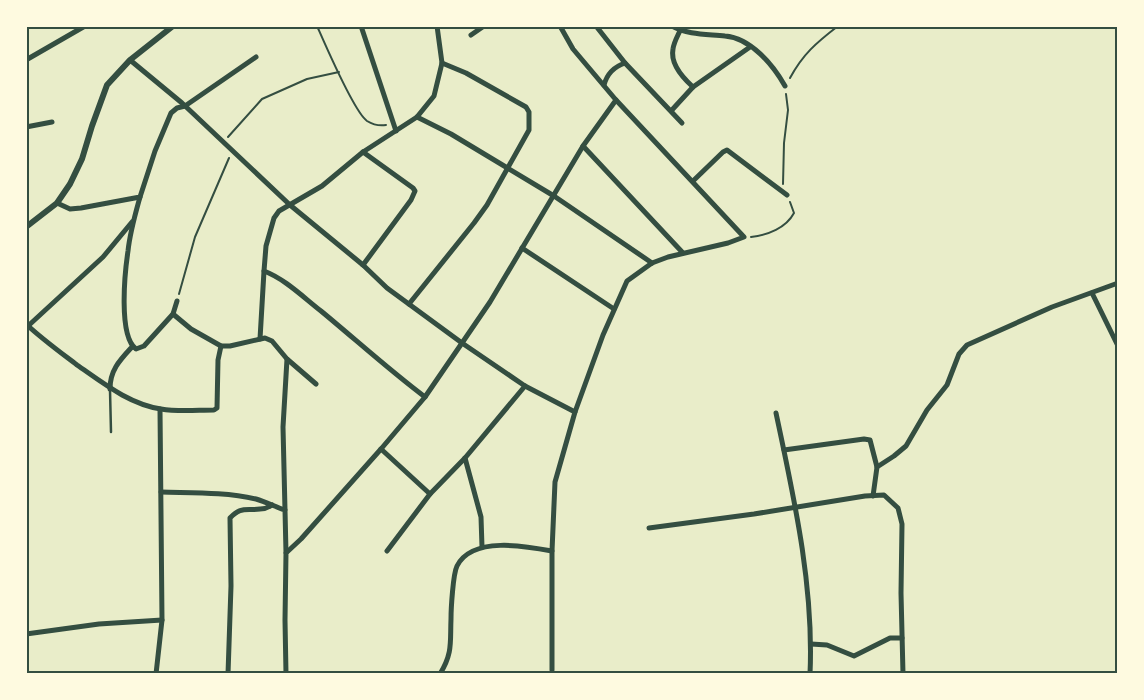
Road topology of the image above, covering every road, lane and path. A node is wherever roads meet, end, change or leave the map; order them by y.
1 (85, 26) edge
2 (173, 26) edge
3 (317, 26) edge
4 (361, 26) edge
5 (436, 26) edge
6 (484, 26) edge
7 (560, 26) edge
8 (596, 26) edge
9 (672, 26) edge
10 (838, 26) edge
11 (681, 28) edge
12 (471, 35) dead end
13 (750, 47) junction
14 (256, 57) dead end
15 (26, 60) edge
16 (130, 60) junction
17 (442, 63) junction
18 (625, 63) junction
19 (339, 72) junction
20 (604, 85) junction
21 (785, 86) junction
22 (693, 87) junction
23 (616, 100) junction
24 (185, 106) junction
25 (671, 111) junction
26 (417, 117) junction
27 (52, 122) dead end
28 (682, 123) dead end
29 (393, 124) junction
30 (26, 127) edge
31 (396, 131) junction
32 (224, 142) junction
33 (583, 146) junction
34 (234, 152) junction
35 (363, 152) junction
36 (507, 168) junction
37 (693, 181) junction
38 (787, 195) junction
39 (554, 196) junction
40 (140, 197) junction
41 (57, 203) junction
42 (290, 205) junction
43 (134, 219) junction
44 (26, 227) edge
45 (744, 237) junction
46 (522, 248) junction
47 (683, 253) junction
48 (652, 263) junction
49 (363, 265) junction
50 (264, 271) junction
51 (1118, 283) edge
52 (1092, 293) junction
53 (177, 301) joint
54 (410, 304) junction
55 (614, 309) junction
56 (173, 314) junction
57 (27, 325) edge
58 (260, 339) junction
59 (462, 343) junction
60 (220, 346) junction
61 (1118, 346) edge
62 (132, 347) junction
63 (286, 359) junction
64 (316, 384) dead end
65 (525, 386) junction
66 (110, 388) junction
67 (425, 397) junction
68 (160, 409) junction
69 (575, 412) junction
70 (776, 413) dead end
71 (111, 432) dead end
72 (381, 449) junction
73 (784, 450) junction
74 (465, 458) junction
75 (878, 467) junction
76 (161, 492) junction
77 (430, 494) junction
78 (873, 496) junction
79 (272, 506) junction
80 (794, 507) junction
81 (285, 510) junction
82 (649, 528) dead end
83 (482, 547) junction
84 (387, 551) dead end
85 (552, 551) junction
86 (286, 553) junction
87 (162, 620) junction
88 (26, 634) edge
89 (902, 638) junction
90 (811, 644) junction
91 (552, 670) dead end
92 (156, 674) edge
93 (228, 674) edge
94 (286, 674) edge
95 (440, 674) edge
96 (810, 674) edge
97 (903, 674) edge

1 - 15 street
2 - 16 street
3 - 19 path
4 - 29 street
5 - 17 street
6 - 12 street
7 - 20 street
8 - 18 street
9 - 11 street
10 - 21 path
11 - 13 street
11 - 22 street
13 - 21 street
13 - 22 street
14 - 24 street
16 - 24 street
16 - 41 street
17 - 26 street
17 - 36 street
18 - 20 street
18 - 25 street
19 - 29 path
19 - 32 path
20 - 23 street
21 - 38 path
22 - 25 street
23 - 33 street
23 - 37 street
24 - 32 street
24 - 40 street
25 - 28 street
26 - 31 street
26 - 36 street
27 - 30 street
29 - 31 street
31 - 35 street
32 - 34 street
33 - 39 street
33 - 47 street
34 - 42 street
34 - 53 path
35 - 42 street
35 - 49 street
36 - 39 street
36 - 54 street
37 - 38 street
37 - 45 street
38 - 45 path
39 - 46 street
39 - 48 street
40 - 41 street
40 - 43 street
41 - 44 street
42 - 49 street
42 - 50 street
43 - 57 street
43 - 62 street
45 - 47 street
46 - 55 street
46 - 59 street
47 - 48 street
48 - 55 street
49 - 54 street
50 - 58 street
50 - 67 street
51 - 52 street
52 - 61 street
52 - 75 street
53 - 56 street
54 - 59 street
55 - 69 street
56 - 60 street
56 - 62 street
57 - 66 street
58 - 60 street
58 - 63 street
59 - 65 street
59 - 67 street
60 - 68 street
62 - 66 street
63 - 64 street
63 - 81 street
65 - 69 street
65 - 74 street
66 - 68 street
66 - 71 lane
67 - 72 street
68 - 76 street
69 - 85 street
70 - 73 street
72 - 77 street
72 - 86 street
73 - 75 street
73 - 80 street
74 - 77 street
74 - 83 street
75 - 78 street
76 - 79 street
76 - 87 street
77 - 84 street
78 - 80 street
78 - 89 street
79 - 81 street
79 - 93 street
80 - 82 street
80 - 90 street
81 - 86 street
83 - 85 street
83 - 95 street
85 - 91 street
86 - 94 street
87 - 88 street
87 - 92 street
89 - 90 street
89 - 97 street
90 - 96 street

